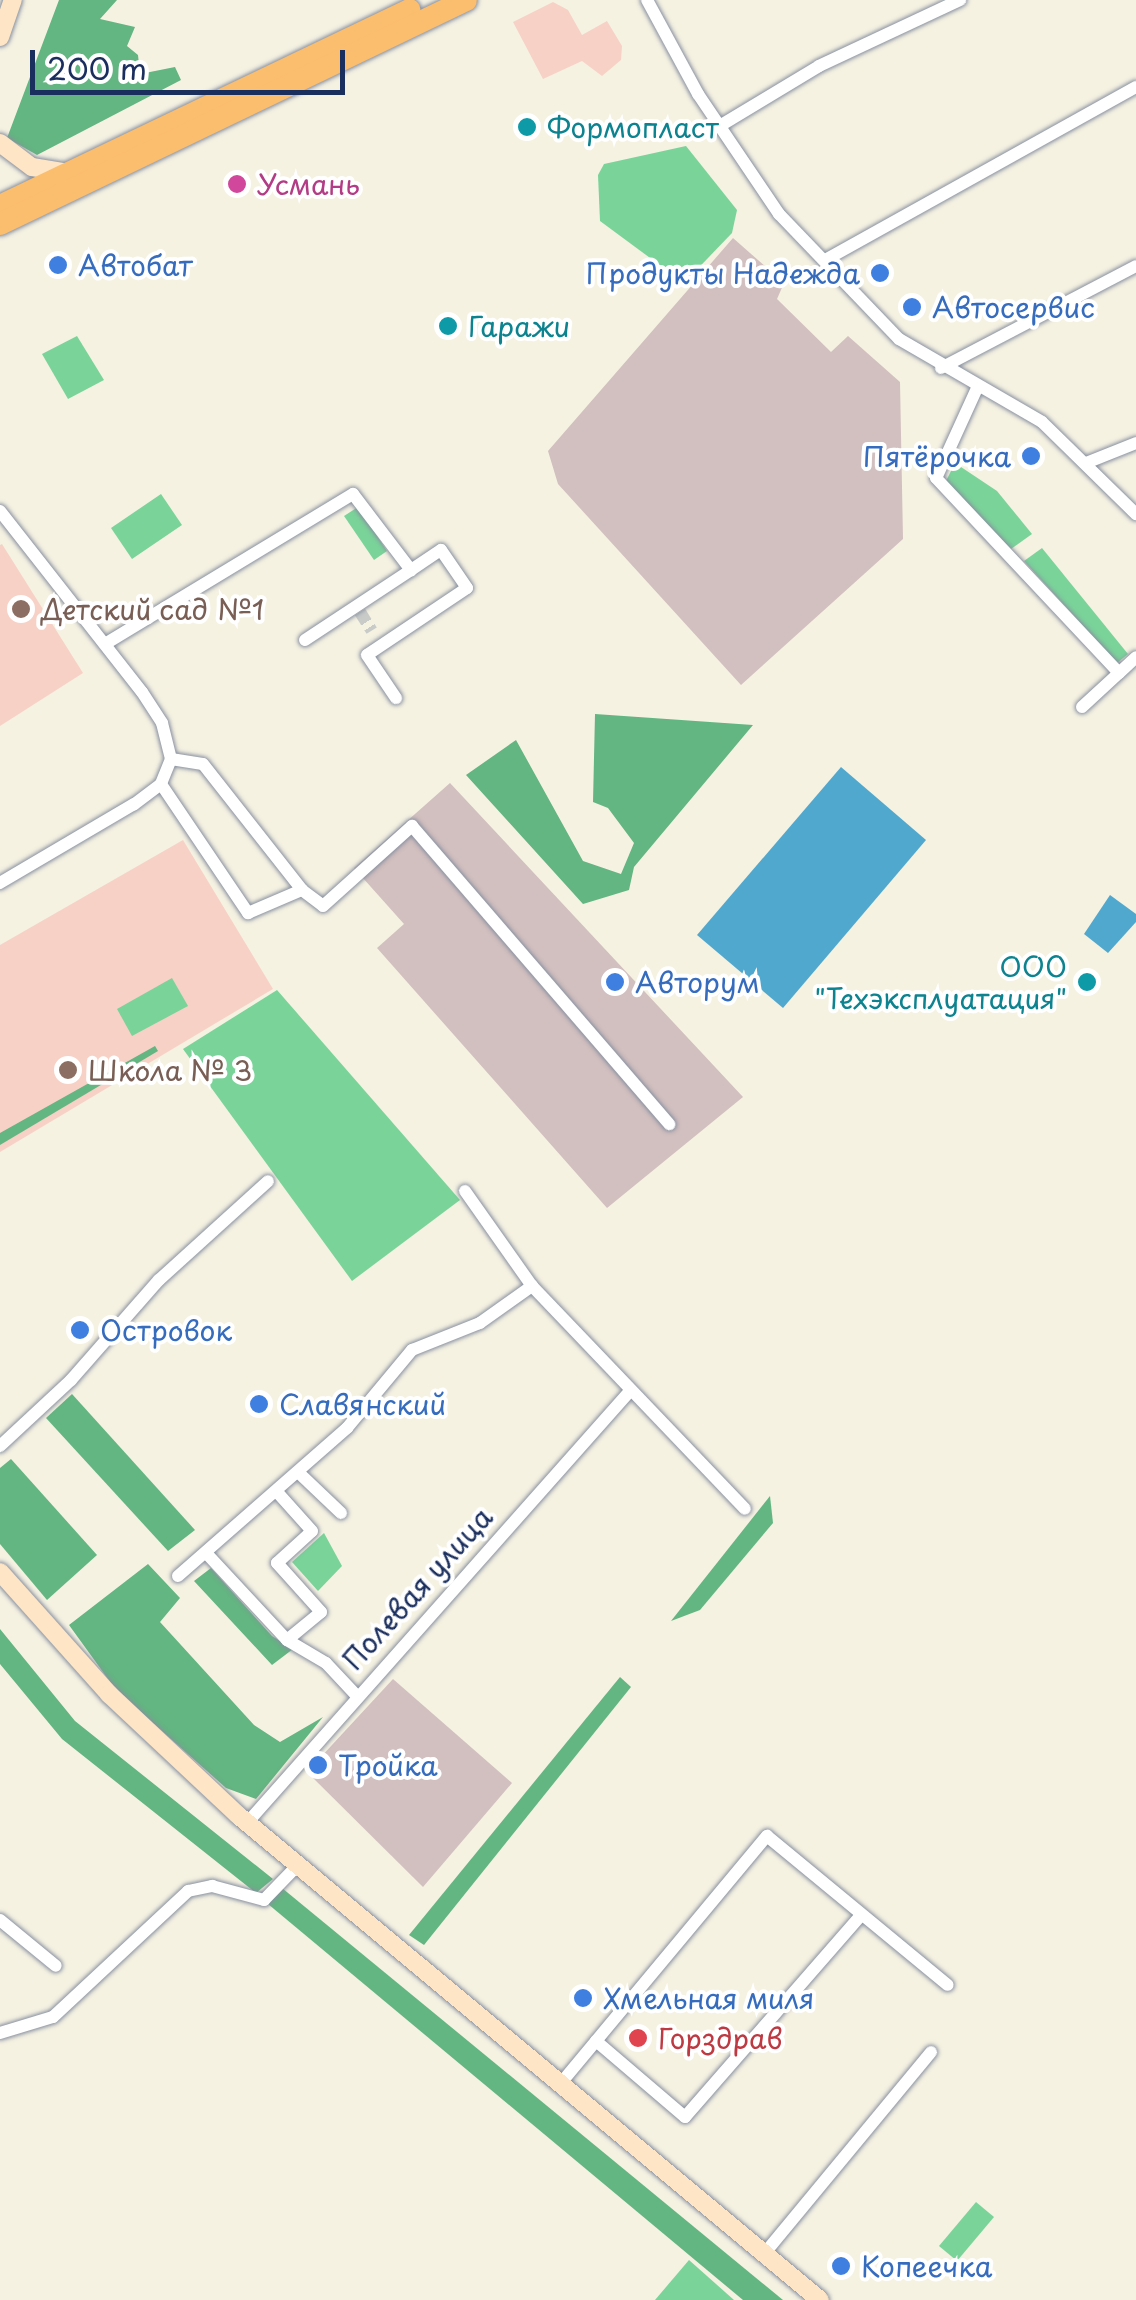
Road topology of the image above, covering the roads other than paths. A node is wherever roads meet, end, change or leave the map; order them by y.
1 (14, 0) edge
2 (430, 0) edge
3 (466, 0) edge
4 (647, 0) edge
5 (960, 0) edge
6 (0, 37) edge
7 (1136, 87) edge
8 (718, 126) junction
9 (0, 143) edge
10 (68, 173) junction
11 (0, 206) edge
12 (0, 224) edge
13 (825, 260) junction
14 (1136, 266) edge
15 (941, 368) junction
16 (978, 386) junction
17 (1136, 443) edge
18 (1086, 462) junction
19 (0, 510) edge
20 (1136, 514) edge
21 (411, 570) junction
22 (372, 631) tunnel mouth
23 (305, 640) dead end
24 (105, 644) junction
25 (381, 645) junction
26 (1136, 657) edge
27 (1119, 673) junction
28 (396, 698) dead end
29 (1082, 707) dead end
30 (171, 758) junction
31 (162, 784) junction
32 (0, 882) edge
33 (302, 890) junction
34 (669, 1124) dead end
35 (268, 1181) dead end
36 (465, 1191) dead end
37 (532, 1286) junction
38 (630, 1391) junction
39 (0, 1446) edge
40 (299, 1473) junction
41 (277, 1492) junction
42 (745, 1509) dead end
43 (341, 1513) dead end
44 (208, 1555) junction
45 (0, 1572) edge
46 (178, 1576) dead end
47 (288, 1640) junction
48 (357, 1696) junction
49 (247, 1824) junction
50 (298, 1866) junction
51 (860, 1916) junction
52 (0, 1920) edge
53 (56, 1966) dead end
54 (948, 1985) dead end
55 (0, 2033) edge
56 (596, 2040) junction
57 (931, 2052) dead end
58 (560, 2083) junction
59 (764, 2254) junction
60 (820, 2300) edge

1 - 6 main road
2 - 10 highway
3 - 12 highway
4 - 8 street
5 - 8 street
7 - 13 street
8 - 13 street
9 - 10 main road
10 - 11 highway
13 - 15 street
14 - 15 street
15 - 16 street
16 - 18 street
16 - 27 street
17 - 18 street
18 - 20 street
19 - 24 street
21 - 23 street
21 - 24 street
21 - 25 street
22 - 25 street
24 - 30 street
25 - 28 street
26 - 27 street
27 - 29 street
30 - 31 street
30 - 33 street
31 - 32 street
31 - 33 street
33 - 34 street
35 - 39 street
36 - 37 street
37 - 38 street
37 - 40 street
38 - 42 street
38 - 48 street, Полевая улица
40 - 41 street
40 - 43 street
41 - 44 street
41 - 47 street
44 - 46 street
44 - 47 street
45 - 49 main road
47 - 48 street
48 - 49 street, Полевая улица
49 - 50 main road
50 - 55 street
50 - 58 main road
51 - 54 street
51 - 56 street
51 - 56 street
52 - 53 street
56 - 58 street
57 - 59 street
58 - 59 main road
59 - 60 main road

